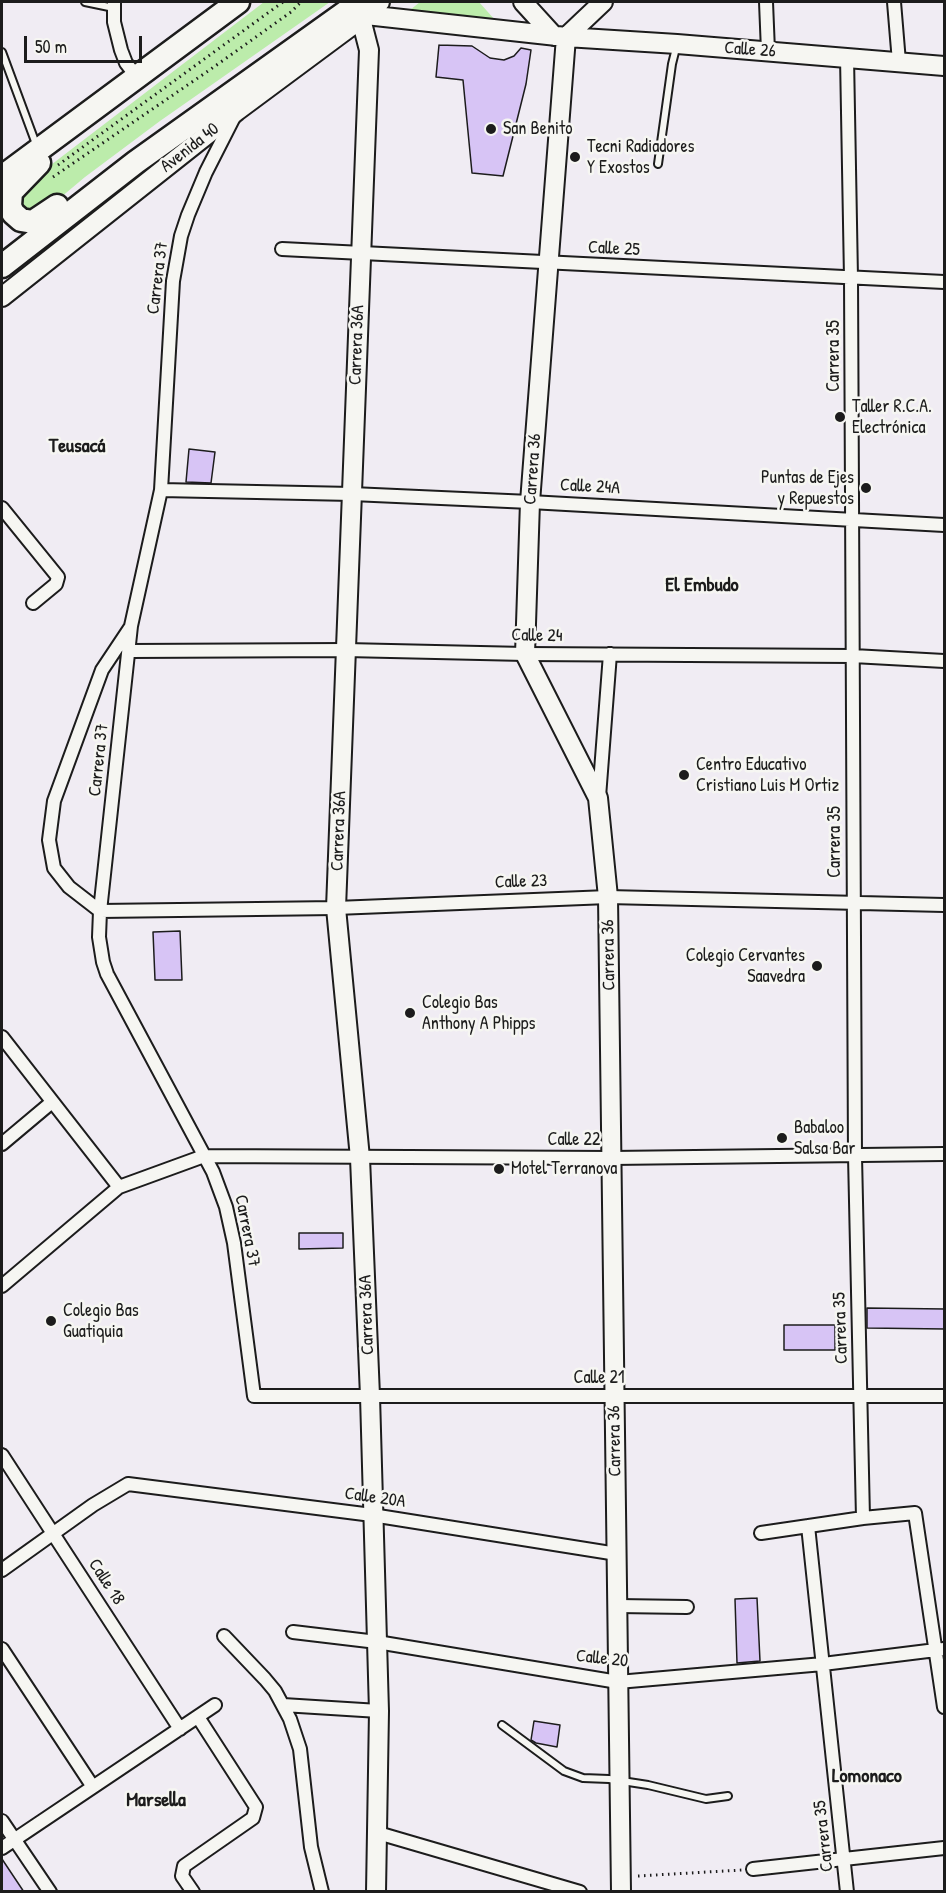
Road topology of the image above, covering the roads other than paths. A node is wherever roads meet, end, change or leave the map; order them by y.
1 (85, 2) edge
2 (238, 2) edge
3 (380, 2) edge
4 (523, 2) edge
5 (603, 2) edge
6 (766, 2) edge
7 (894, 2) edge
8 (114, 5) edge
9 (363, 12) edge
10 (560, 37) junction
11 (677, 44) junction
12 (768, 51) junction
13 (2, 52) edge
14 (847, 57) junction
15 (899, 62) junction
16 (945, 66) edge
17 (137, 77) junction
18 (237, 111) junction
19 (70, 125) junction
20 (38, 149) junction
21 (136, 162) junction
22 (658, 164) dead end
23 (2, 177) edge
24 (282, 249) dead end
25 (361, 253) junction
26 (548, 263) junction
27 (2, 266) edge
28 (851, 278) junction
29 (945, 282) edge
30 (2, 297) edge
31 (161, 490) junction
32 (352, 494) junction
33 (530, 502) junction
34 (2, 508) edge
35 (852, 520) junction
36 (945, 525) edge
37 (33, 603) dead end
38 (131, 626) junction
39 (346, 650) junction
40 (129, 651) junction
41 (525, 654) junction
42 (610, 654) junction
43 (853, 656) junction
44 (945, 661) edge
45 (598, 798) junction
46 (608, 897) junction
47 (853, 903) junction
48 (945, 905) edge
49 (336, 908) junction
50 (100, 912) junction
51 (2, 1037) edge
52 (52, 1102) junction
53 (2, 1144) edge
54 (945, 1154) edge
55 (204, 1156) junction
56 (855, 1156) junction
57 (360, 1158) junction
58 (612, 1158) junction
59 (119, 1187) junction
60 (2, 1286) edge
61 (254, 1396) joint
62 (370, 1396) junction
63 (615, 1396) junction
64 (861, 1396) junction
65 (945, 1396) edge
66 (2, 1455) edge
67 (372, 1515) junction
68 (863, 1518) junction
69 (808, 1526) junction
70 (53, 1533) junction
71 (761, 1533) dead end
72 (616, 1554) junction
73 (2, 1570) edge
74 (618, 1606) junction
75 (687, 1607) dead end
76 (292, 1632) dead end
77 (224, 1636) dead end
78 (377, 1642) junction
79 (2, 1649) edge
80 (941, 1650) edge
81 (823, 1664) junction
82 (618, 1682) junction
83 (216, 1705) dead end
84 (283, 1705) junction
85 (945, 1707) edge
86 (379, 1711) junction
87 (198, 1717) junction
88 (502, 1725) dead end
89 (180, 1729) junction
90 (620, 1781) junction
91 (93, 1787) junction
92 (728, 1796) dead end
93 (2, 1821) edge
94 (378, 1833) junction
95 (14, 1840) junction
96 (2, 1848) edge
97 (945, 1848) edge
98 (844, 1860) junction
99 (753, 1869) road end
100 (621, 1884) edge
101 (50, 1892) edge
102 (193, 1892) edge
103 (322, 1892) edge
104 (376, 1892) edge
105 (580, 1892) edge
106 (847, 1892) edge

1 - 8 lane
2 - 17 highway
3 - 9 street, Avenida 40
4 - 10 street
5 - 10 street
6 - 12 street
7 - 15 street
8 - 17 street
9 - 10 street, Calle 26
9 - 18 street, Avenida 40
9 - 21 highway, Avenida 40
9 - 25 street, Carrera 36A
10 - 11 street, Calle 26
10 - 26 street, Carrera 36
11 - 12 street, Calle 26
11 - 22 lane
12 - 14 street, Calle 26
13 - 20 lane
14 - 15 street, Calle 26
14 - 28 street, Carrera 35
15 - 16 street, Calle 26
17 - 19 highway
18 - 30 street, Avenida 40
18 - 31 street, Carrera 37
19 - 20 highway
19 - 21 highway
20 - 23 highway
21 - 27 highway, Avenida 40
24 - 25 street, Calle 25
25 - 26 street, Calle 25
25 - 32 street, Carrera 36A
26 - 28 street, Calle 25
26 - 33 street, Carrera 36
28 - 29 street, Calle 25
28 - 35 street, Carrera 35
31 - 32 street, Calle 24A
31 - 38 street, Carrera 37
32 - 33 street, Calle 24A
32 - 39 street, Carrera 36A
33 - 35 street, Calle 24A
33 - 41 street, Carrera 36
34 - 37 street
35 - 36 street, Calle 24A
35 - 43 street, Carrera 35
38 - 40 street, Carrera 37
38 - 50 street
39 - 40 street, Calle 24
39 - 41 street, Calle 24
39 - 49 street, Carrera 36A
40 - 50 street, Carrera 37
41 - 42 street, Calle 24
41 - 45 street, Carrera 36
42 - 43 street, Calle 24
42 - 45 street
43 - 44 street, Calle 24
43 - 47 street, Carrera 35
45 - 46 street, Carrera 36
46 - 47 street, Calle 23
46 - 49 street, Calle 23
46 - 58 street, Carrera 36
47 - 48 street, Calle 23
47 - 56 street, Carrera 35
49 - 50 street, Calle 23
49 - 57 street, Carrera 36A
50 - 55 street, Carrera 37
51 - 52 street
52 - 53 street
52 - 59 street
54 - 56 street, Calle 22
55 - 57 street, Calle 22
55 - 59 street
55 - 61 street, Carrera 37
56 - 58 street, Calle 22
56 - 64 street, Carrera 35
57 - 58 street, Calle 22
57 - 62 street, Carrera 36A
58 - 63 street, Carrera 36
59 - 60 street
61 - 62 street, Calle 21
62 - 63 street, Calle 21
62 - 67 street, Carrera 36A
63 - 64 street, Calle 21
63 - 72 street, Carrera 36
64 - 65 street, Calle 21
64 - 68 street, Carrera 35
66 - 70 street, Calle 18
67 - 70 street, Calle 20A
67 - 72 street, Calle 20A
67 - 78 street, Carrera 36A
68 - 69 street
68 - 80 street
69 - 71 street
69 - 81 street, Carrera 35
70 - 73 street
70 - 89 street, Calle 18
72 - 74 street, Carrera 36
74 - 75 street
74 - 82 street, Carrera 36
76 - 78 street, Calle 20
77 - 84 street
78 - 82 street, Calle 20
78 - 86 street
79 - 91 street
80 - 81 street, Calle 20
80 - 85 street
81 - 82 street, Calle 20
81 - 98 street, Carrera 35
82 - 90 street, Carrera 36
83 - 87 street
84 - 86 street
84 - 103 street
86 - 94 street
87 - 89 street
87 - 102 street
88 - 90 lane
89 - 91 street
90 - 92 lane
90 - 100 street, Carrera 36
91 - 95 street
93 - 95 street
94 - 104 street
94 - 105 street
95 - 96 street
95 - 101 street
97 - 98 street
98 - 99 street
98 - 106 street, Carrera 35

